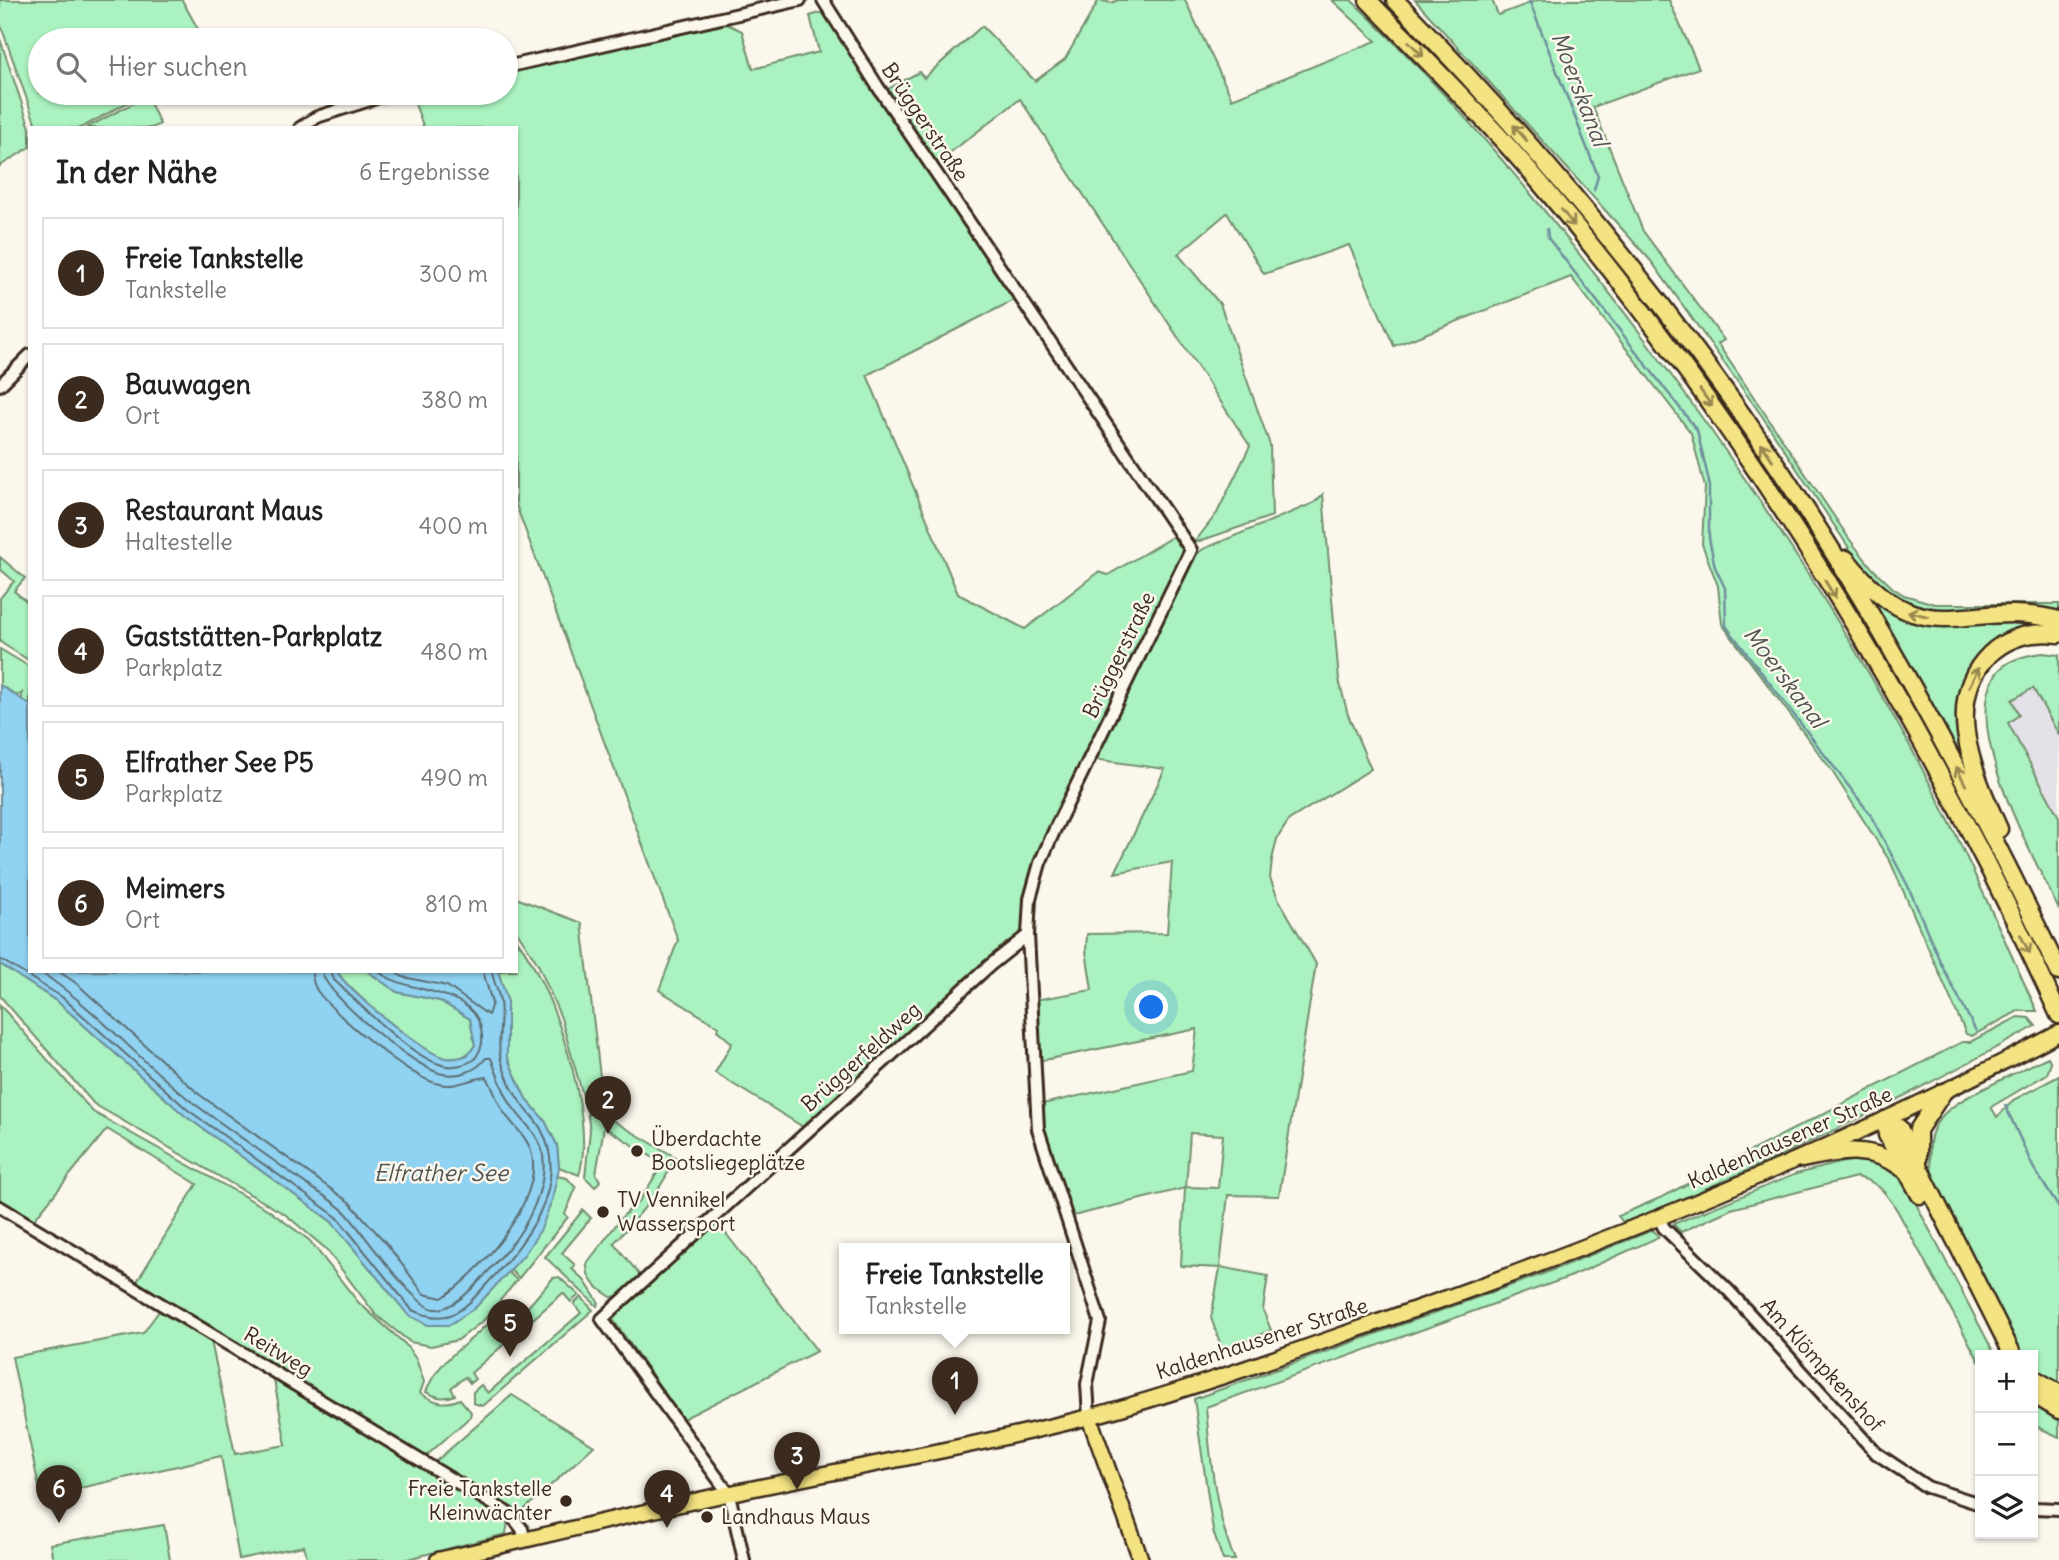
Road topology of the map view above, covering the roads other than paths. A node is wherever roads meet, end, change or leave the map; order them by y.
1 (800, 0) edge
2 (823, 0) edge
3 (1368, 0) edge
4 (1395, 0) edge
5 (518, 64) edge
6 (354, 105) edge
7 (303, 126) edge
8 (28, 357) edge
9 (0, 385) edge
10 (1806, 509) junction
11 (2059, 620) edge
12 (2059, 634) edge
13 (2025, 903) junction
14 (1028, 935) junction
15 (2059, 972) edge
16 (2059, 1015) edge
17 (2059, 1033) edge
18 (1943, 1092) junction
19 (1886, 1120) junction
20 (1802, 1159) junction
21 (1914, 1172) junction
22 (0, 1207) edge
23 (1659, 1218) junction
24 (2002, 1350) edge
25 (2010, 1350) edge
26 (2038, 1381) edge
27 (2059, 1393) edge
28 (2038, 1397) edge
29 (2059, 1410) edge
30 (1089, 1417) junction
31 (729, 1493) junction
32 (1975, 1502) edge
33 (2038, 1508) edge
34 (2059, 1509) edge
35 (525, 1540) junction
36 (438, 1560) edge
37 (744, 1560) edge
38 (1141, 1560) edge

1 - 5 street
2 - 14 street, Brüggerstraße
3 -> 16 highway
10 -> 4 highway
6 - 7 street
8 - 9 street
11 -> 10 highway
13 -> 10 highway
13 -> 12 highway
13 - 15 highway
14 - 30 street, Brüggerstraße
14 - 31 street, Brüggerfeldweg
17 - 18 main road, Kaldenhausener Straße
18 - 19 main road, Kaldenhausener Straße
18 - 21 highway
19 - 20 main road, Kaldenhausener Straße
19 - 21 highway
20 - 21 highway
20 - 23 main road, Kaldenhausener Straße
21 - 24 highway
21 - 25 highway
22 - 35 street, Reitweg
23 - 30 main road, Kaldenhausener Straße
23 - 32 street, Am Klömpkenshof
26 - 27 highway
28 - 29 highway
30 - 31 main road, Kaldenhausener Straße
30 - 38 main road
31 - 35 main road, Kaldenhausener Straße
31 - 37 street
33 - 34 street
35 - 36 main road, Kaldenhausener Straße

